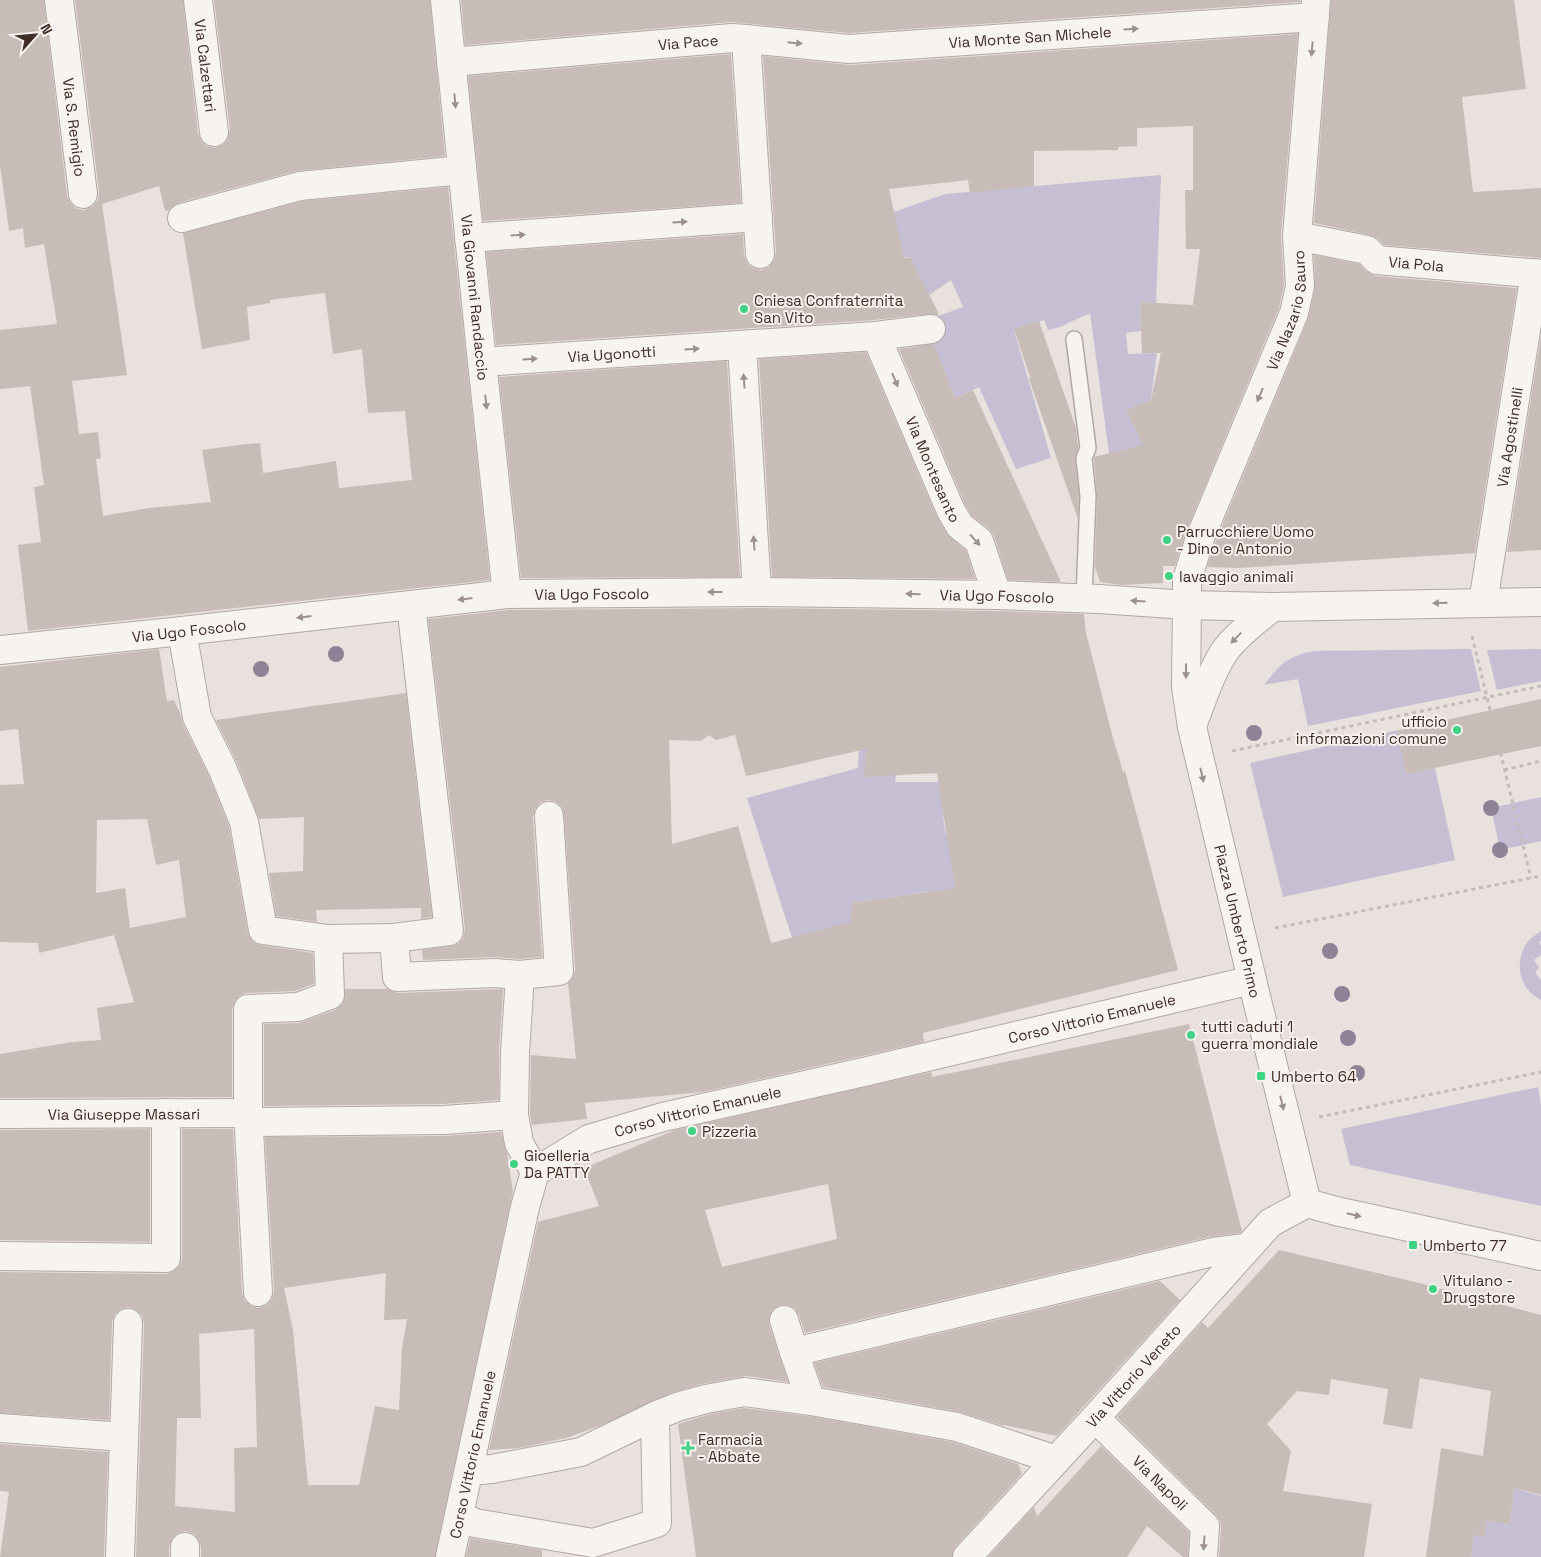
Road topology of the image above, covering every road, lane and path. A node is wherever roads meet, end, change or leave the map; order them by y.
1 (59, 0) edge
2 (198, 0) edge
3 (445, 0) edge
4 (1315, 8) edge
5 (746, 39) junction
6 (451, 62) junction
7 (214, 132) dead end
8 (462, 170) junction
9 (83, 194) dead end
10 (758, 217) junction
11 (182, 218) dead end
12 (1297, 236) junction
13 (470, 238) junction
14 (760, 254) dead end
15 (1538, 273) edge
16 (931, 329) dead end
17 (876, 336) junction
18 (1074, 339) dead end
19 (742, 346) junction
20 (482, 362) junction
21 (757, 592) junction
22 (508, 594) junction
23 (997, 595) junction
24 (1084, 599) junction
25 (1541, 602) edge
26 (1483, 603) junction
27 (411, 605) junction
28 (1187, 605) junction
29 (1273, 607) junction
30 (182, 631) junction
31 (1472, 633) dead end
32 (0, 650) edge
33 (1541, 686) edge
34 (1486, 698) junction
35 (1192, 727) junction
36 (1232, 751) dead end
37 (1541, 761) edge
38 (1504, 770) junction
39 (549, 816) dead end
40 (1541, 876) edge
41 (1531, 878) junction
42 (1274, 928) dead end
43 (394, 938) junction
44 (328, 939) junction
45 (520, 975) junction
46 (1252, 980) junction
47 (1541, 1072) edge
48 (166, 1113) junction
49 (0, 1114) edge
50 (514, 1115) junction
51 (248, 1117) junction
52 (1319, 1117) dead end
53 (535, 1172) junction
54 (1307, 1203) junction
55 (1246, 1248) junction
56 (0, 1256) edge
57 (1541, 1256) edge
58 (258, 1292) dead end
59 (784, 1320) dead end
60 (128, 1324) dead end
61 (794, 1352) junction
62 (811, 1401) junction
63 (655, 1416) junction
64 (1095, 1418) junction
65 (0, 1428) edge
66 (124, 1437) junction
67 (1056, 1460) junction
68 (469, 1471) junction
69 (459, 1515) junction
70 (120, 1557) edge
71 (450, 1557) edge
72 (967, 1557) edge
73 (1203, 1557) edge

1 - 9 street, Via S. Remigio
2 - 7 street, Via Calzettari
3 - 6 street, Via Giovanni Randaccio
5 -> 4 street, Via Monte San Michele
4 -> 12 street, Via Nazario Sauro
5 - 6 street, Via Pace
5 - 10 street
6 -> 8 street, Via Giovanni Randaccio
8 - 11 street
8 - 13 street, Via Giovanni Randaccio
13 -> 10 street
10 - 14 street
12 - 15 street, Via Pola
12 -> 28 street, Via Nazario Sauro
13 - 20 street, Via Giovanni Randaccio
15 - 26 street, Via Agostinelli
16 - 17 street, Via Ugonotti
17 - 19 street, Via Ugonotti
17 -> 23 street, Via Montesanto
18 - 24 lane
20 -> 19 street, Via Ugonotti
21 -> 19 street
20 -> 22 street, Via Giovanni Randaccio
21 -> 22 street, Via Ugo Foscolo
23 -> 21 street, Via Ugo Foscolo
22 -> 27 street, Via Ugo Foscolo
23 - 24 street, Via Ugo Foscolo
28 -> 24 street, Via Ugo Foscolo
25 - 26 street
26 -> 29 street
27 -> 30 street, Via Ugo Foscolo
27 - 43 street
28 - 29 street
28 -> 35 street, Piazza Umberto Primo
29 -> 35 street
30 - 32 street, Via Ugo Foscolo
30 - 44 street
31 - 34 path
33 - 34 path
34 - 36 path
34 - 38 path
35 -> 46 street, Piazza Umberto Primo
37 - 38 path
38 - 41 path
39 - 45 street
40 - 41 path
41 - 42 path
43 - 44 street
43 - 45 street
44 - 51 street
45 - 50 street
46 - 53 street, Corso Vittorio Emanuele
46 -> 54 street, Piazza Umberto Primo
47 - 52 path
48 - 49 street, Via Giuseppe Massari
48 - 51 street, Via Giuseppe Massari
48 - 56 street
50 - 51 street, Via Giuseppe Massari
50 - 53 street
51 - 58 street
53 - 68 street, Corso Vittorio Emanuele
54 - 55 street, Via Vittorio Veneto
54 -> 57 street
55 - 61 street
55 - 64 street, Via Vittorio Veneto
59 - 61 street
60 - 66 street
61 - 62 street
62 - 63 street
62 - 67 street
63 - 68 street
63 - 69 street
64 - 67 street, Via Vittorio Veneto
64 -> 73 street, Via Napoli
65 - 66 street
66 - 70 street
67 - 72 street, Via Vittorio Veneto
68 - 69 street, Corso Vittorio Emanuele
69 - 71 street, Corso Vittorio Emanuele

